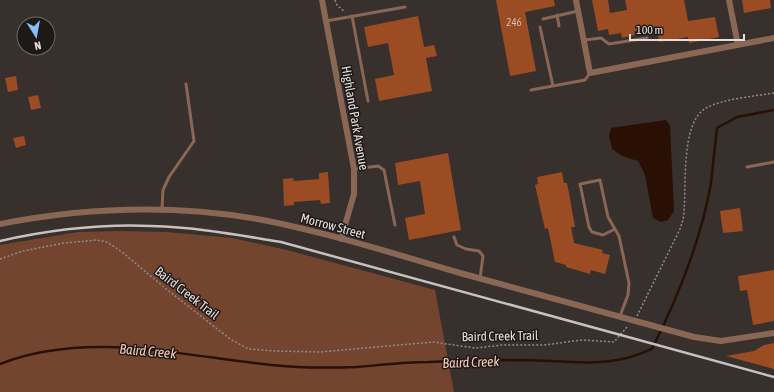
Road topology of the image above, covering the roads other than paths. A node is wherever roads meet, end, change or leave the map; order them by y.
1 (322, 0) edge
2 (576, 0) edge
3 (729, 0) edge
4 (405, 7) dead end
5 (578, 11) junction
6 (557, 15) junction
7 (352, 16) junction
8 (543, 19) dead end
9 (326, 21) junction
10 (559, 26) dead end
11 (540, 27) dead end
12 (647, 38) dead end
13 (774, 38) edge
14 (584, 40) junction
15 (738, 45) junction
16 (590, 73) junction
17 (186, 84) dead end
18 (553, 86) junction
19 (531, 90) dead end
20 (368, 101) dead end
21 (774, 162) edge
22 (747, 167) dead end
23 (354, 169) junction
24 (162, 209) junction
25 (0, 224) edge
26 (395, 225) dead end
27 (615, 229) junction
28 (454, 237) dead end
29 (341, 239) junction
30 (480, 279) junction
31 (620, 318) junction
32 (774, 333) edge

1 - 9 street, Highland Park Avenue
2 - 5 street
3 - 15 street
4 - 7 lane
5 - 6 lane
5 - 14 street
6 - 8 lane
6 - 10 lane
7 - 9 lane
7 - 20 lane
9 - 23 street, Highland Park Avenue
11 - 18 lane
12 - 14 lane
13 - 15 street
14 - 16 street
15 - 16 street
16 - 18 lane
17 - 24 lane
18 - 19 lane
21 - 22 lane
23 - 26 lane
23 - 29 street, Highland Park Avenue
24 - 25 street, Morrow Street
24 - 29 street, Morrow Street
27 - 27 lane
27 - 31 lane
28 - 30 lane
29 - 30 street, Morrow Street
30 - 31 street, Morrow Street
31 - 32 street, Morrow Street

